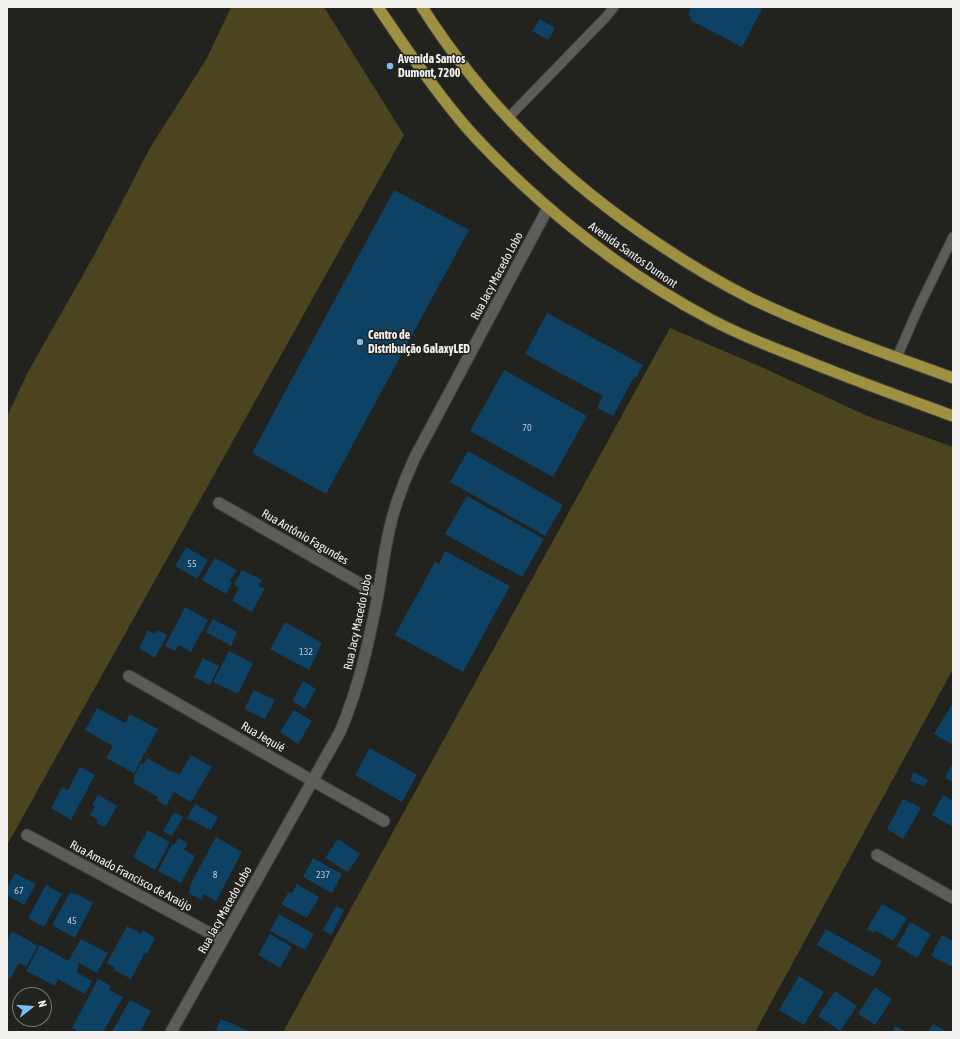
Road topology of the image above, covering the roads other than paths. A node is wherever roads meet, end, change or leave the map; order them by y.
1 (378, 7) edge
2 (422, 7) edge
3 (614, 7) edge
4 (508, 118) junction
5 (548, 208) junction
6 (953, 237) edge
7 (897, 357) junction
8 (953, 378) edge
9 (953, 416) edge
10 (219, 503) dead end
11 (378, 594) junction
12 (129, 676) dead end
13 (313, 781) junction
14 (384, 821) dead end
15 (28, 835) dead end
16 (877, 855) dead end
17 (953, 898) edge
18 (223, 940) junction
19 (171, 1032) edge

1 - 5 main road, Avenida Santos Dumont
2 - 4 main road, Avenida Santos Dumont
3 - 4 lane
4 - 7 main road, Avenida Santos Dumont
5 - 9 main road, Avenida Santos Dumont
5 - 11 street, Rua Jacy Macedo Lobo
6 - 7 lane
7 - 8 main road, Avenida Santos Dumont
10 - 11 street, Rua Antônio Fagundes
11 - 13 street, Rua Jacy Macedo Lobo
12 - 13 street, Rua Jequié
13 - 14 street, Rua Jequié
13 - 18 street, Rua Jacy Macedo Lobo
15 - 18 street, Rua Amado Francisco de Araújo
16 - 17 street
18 - 19 street, Rua Jacy Macedo Lobo

